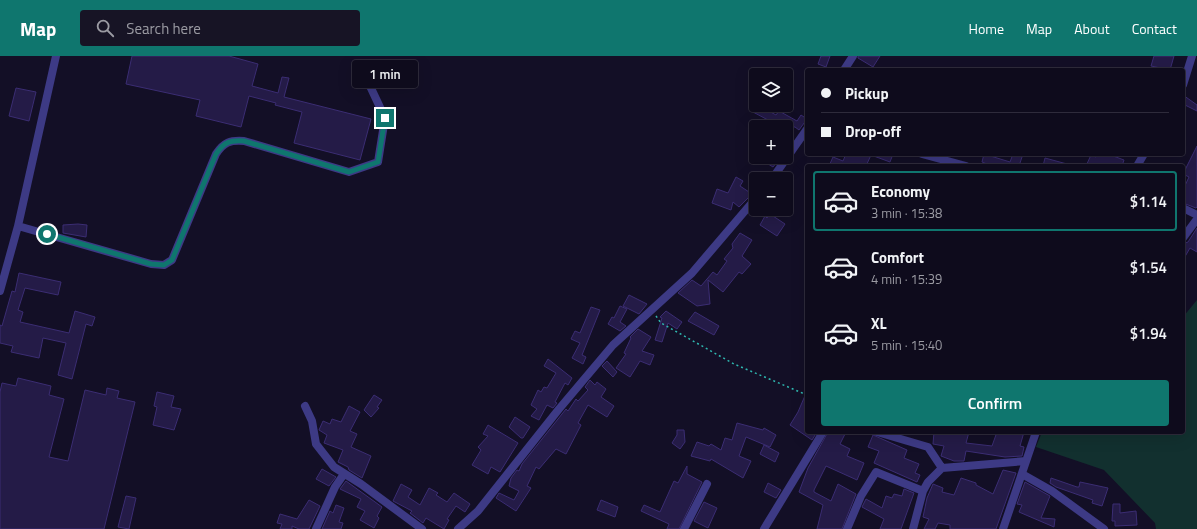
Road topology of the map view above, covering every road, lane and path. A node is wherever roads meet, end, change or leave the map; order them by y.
1 (56, 56) edge
2 (853, 56) edge
3 (1192, 56) edge
4 (372, 67) dead end
5 (845, 68) edge
6 (1185, 79) edge
7 (805, 132) edge
8 (929, 156) edge
9 (959, 164) edge
10 (777, 172) edge
11 (749, 206) edge
12 (1185, 209) edge
13 (1197, 215) edge
14 (1197, 219) edge
15 (18, 226) junction
16 (1185, 235) edge
17 (0, 291) edge
18 (651, 310) junction
19 (805, 394) edge
20 (305, 406) dead end
21 (822, 434) edge
22 (884, 434) edge
23 (1035, 434) edge
24 (1026, 461) junction
25 (942, 468) junction
26 (344, 474) junction
27 (1022, 474) junction
28 (706, 484) dead end
29 (923, 491) junction
30 (466, 526) edge
31 (316, 529) edge
32 (422, 529) edge
33 (458, 529) edge
34 (684, 529) edge
35 (764, 529) edge
36 (847, 529) edge
37 (913, 529) edge
38 (1004, 529) edge
39 (1104, 529) edge

1 - 15 street
2 - 5 street
3 - 6 street
4 - 15 street
7 - 10 street
8 - 9 street
11 - 18 street
12 - 13 street
14 - 16 street
15 - 17 street
18 - 19 path
18 - 30 street
20 - 26 street
21 - 35 street
22 - 25 street
23 - 24 street
24 - 25 street
24 - 27 street
25 - 29 street
26 - 31 street
26 - 32 street
27 - 38 street
27 - 39 street
28 - 34 street
29 - 36 street
29 - 37 street
30 - 33 street

